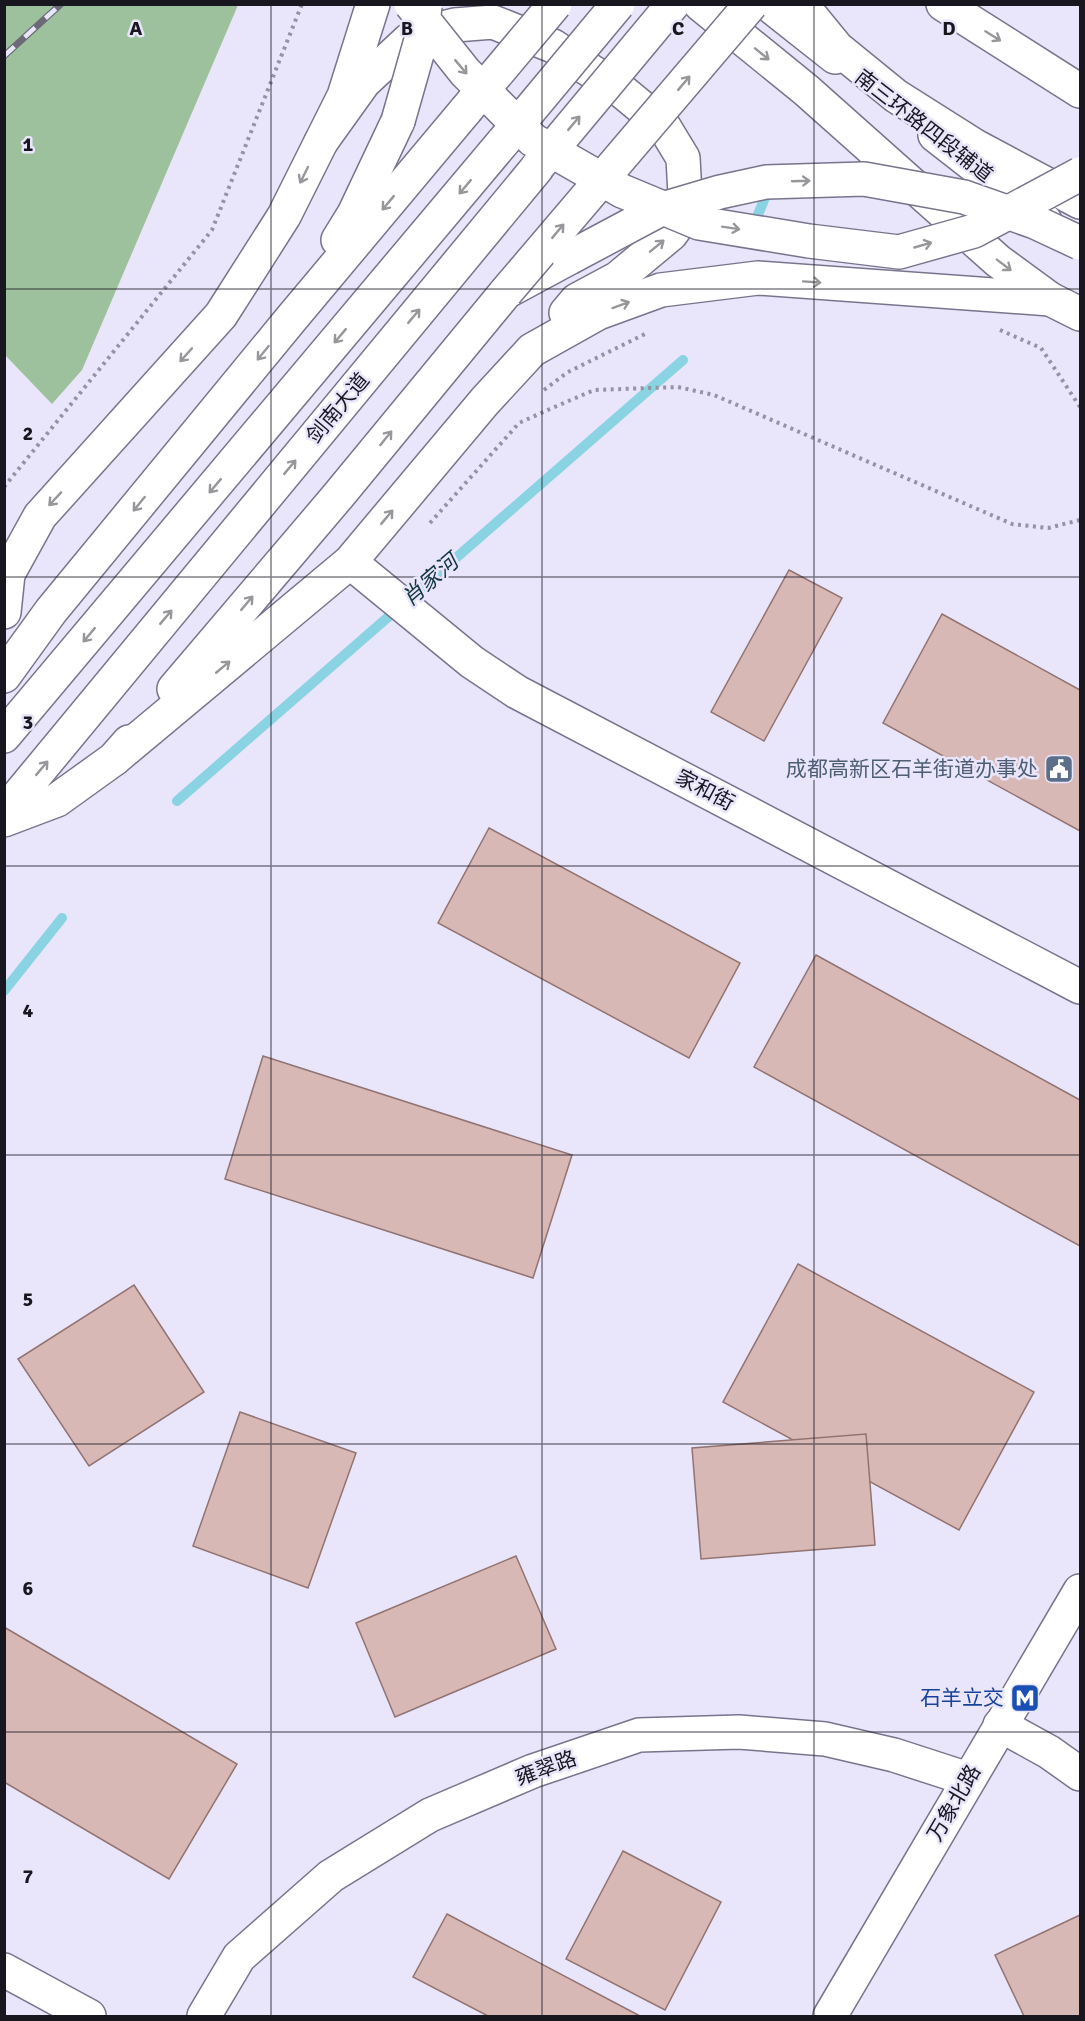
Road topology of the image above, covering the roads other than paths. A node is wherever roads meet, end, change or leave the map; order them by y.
1 (373, 4) edge
2 (411, 4) edge
3 (426, 4) edge
4 (555, 4) edge
5 (618, 4) edge
6 (673, 4) edge
7 (699, 4) edge
8 (751, 4) edge
9 (768, 4) edge
10 (801, 4) edge
11 (943, 4) edge
12 (1080, 91) edge
13 (321, 142) junction
14 (1080, 174) edge
15 (1080, 202) edge
16 (1080, 243) edge
17 (1080, 249) edge
18 (506, 292) junction
19 (1050, 299) junction
20 (1080, 314) edge
21 (291, 319) junction
22 (532, 350) junction
23 (350, 562) junction
24 (4, 612) edge
25 (4, 676) edge
26 (4, 736) edge
27 (114, 759) junction
28 (4, 813) edge
29 (4, 820) edge
30 (1080, 987) edge
31 (1080, 1592) edge
32 (1000, 1725) junction
33 (1080, 1774) edge
34 (968, 1779) junction
35 (4, 1971) edge
36 (89, 2016) edge
37 (204, 2016) edge
38 (830, 2016) edge

1 - 13 main road
2 -> 14 main road, bridge
3 - 21 main road, bridge
4 -> 21 main road, bridge
5 -> 26 main road, bridge
28 -> 6 main road, 剑南大道, bridge
7 -> 19 main road
18 -> 8 main road, bridge
9 - 17 main road, 南三环路四段辅道
10 - 15 main road
11 -> 12 main road
22 -> 13 main road
13 -> 24 main road
18 -> 16 main road, bridge
27 -> 18 main road
19 - 20 main road
22 -> 19 main road
21 -> 25 main road
23 -> 22 main road
27 -> 23 main road
23 - 30 main road, 家和街
27 - 29 main road
31 - 32 main road, 万象北路
32 - 33 main road
32 - 34 main road, 万象北路
34 - 37 main road, 雍翠路
34 - 38 main road, 万象北路
35 - 36 main road

